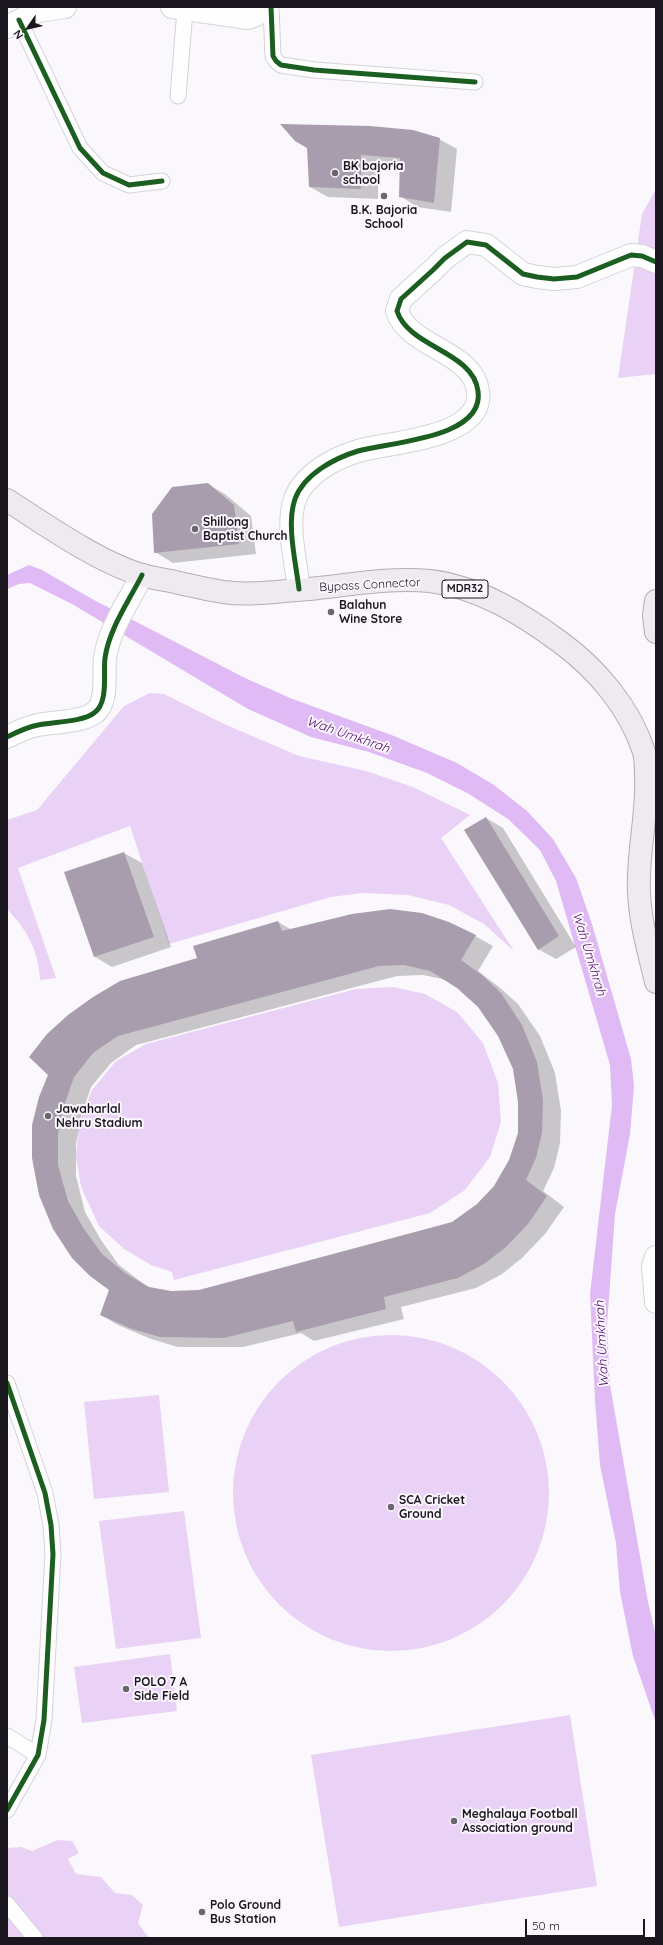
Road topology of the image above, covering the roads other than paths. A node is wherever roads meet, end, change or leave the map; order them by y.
1 (65, 7) edge
2 (265, 7) edge
3 (271, 7) edge
4 (178, 8) edge
5 (13, 23) edge
6 (475, 82) dead end
7 (178, 96) dead end
8 (162, 181) dead end
9 (656, 262) edge
10 (7, 500) edge
11 (142, 575) junction
12 (298, 589) junction
13 (656, 601) edge
14 (656, 632) edge
15 (7, 737) edge
16 (656, 982) edge
17 (656, 1257) edge
18 (656, 1302) edge
19 (7, 1383) edge
20 (7, 1736) edge
21 (38, 1755) junction
22 (7, 1810) edge
23 (7, 1904) edge
24 (35, 1938) edge

1 - 5 street
2 - 4 street
3 - 6 street
4 - 7 street
5 - 8 street
9 - 12 street
10 - 11 main road, Bypass Connector / MDR32
11 - 12 main road, Bypass Connector / MDR32
11 - 15 street
12 - 16 main road, Bypass Connector / MDR32
13 - 14 main road
17 - 18 street
19 - 21 street
20 - 21 street
21 - 22 street
23 - 24 street

